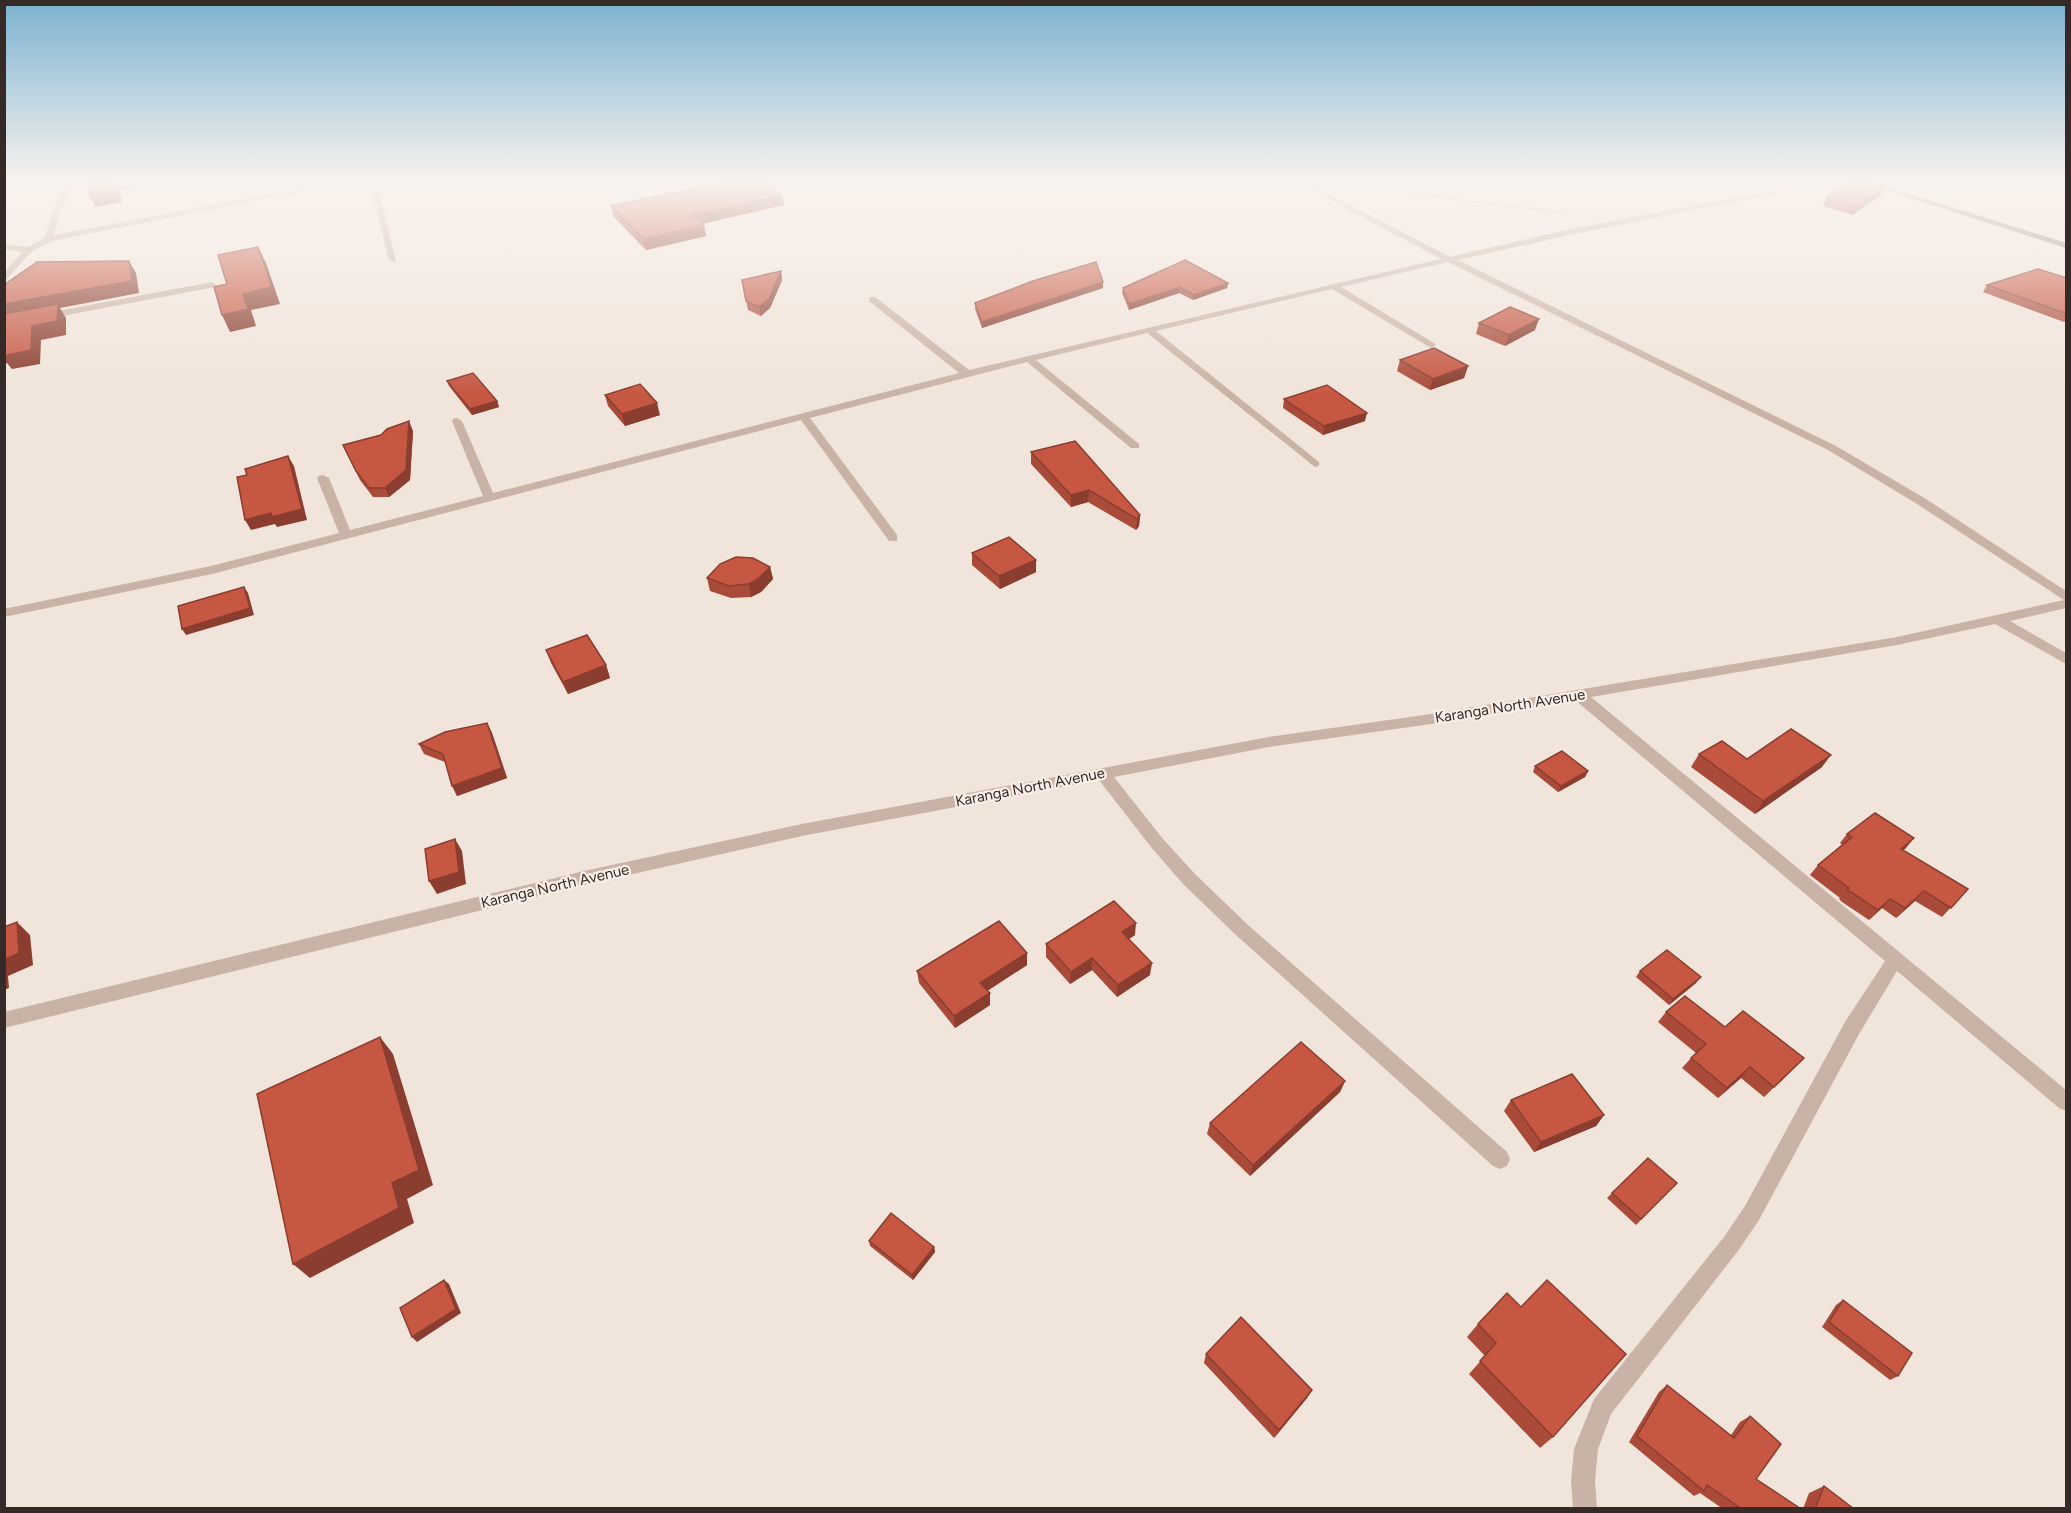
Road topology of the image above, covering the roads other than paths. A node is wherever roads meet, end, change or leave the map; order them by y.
1 (25, 254) edge
2 (391, 254) edge
3 (1438, 254) edge
4 (1473, 254) edge
5 (1448, 259) junction
6 (393, 260) dead end
7 (4, 279) edge
8 (213, 285) edge
9 (1333, 286) junction
10 (872, 299) dead end
11 (4, 324) edge
12 (1150, 331) junction
13 (1431, 345) dead end
14 (1029, 358) junction
15 (967, 374) junction
16 (805, 418) junction
17 (457, 421) dead end
18 (1135, 446) dead end
19 (1315, 464) dead end
20 (323, 478) dead end
21 (489, 497) junction
22 (346, 535) junction
23 (893, 538) dead end
24 (2067, 597) edge
25 (2067, 604) edge
26 (4, 613) edge
27 (1999, 620) junction
28 (2067, 659) edge
29 (1578, 695) junction
30 (1102, 773) junction
31 (1894, 961) junction
32 (4, 1020) edge
33 (2067, 1102) edge
34 (1500, 1159) dead end
35 (1586, 1509) edge

1 - 7 street
2 - 6 street
3 - 5 street
4 - 5 street
5 - 9 street
5 - 24 street
8 - 11 street
9 - 12 street
9 - 13 street
10 - 15 street
12 - 14 street
12 - 19 street
14 - 15 street
14 - 18 street
15 - 16 street
16 - 21 street
16 - 23 street
17 - 21 street
20 - 22 street
21 - 22 street
22 - 26 street
25 - 27 street, Karanga North Avenue
27 - 28 street
27 - 29 street, Karanga North Avenue
29 - 30 street, Karanga North Avenue
29 - 31 street
30 - 32 street, Karanga North Avenue
30 - 34 street
31 - 33 street
31 - 35 street

